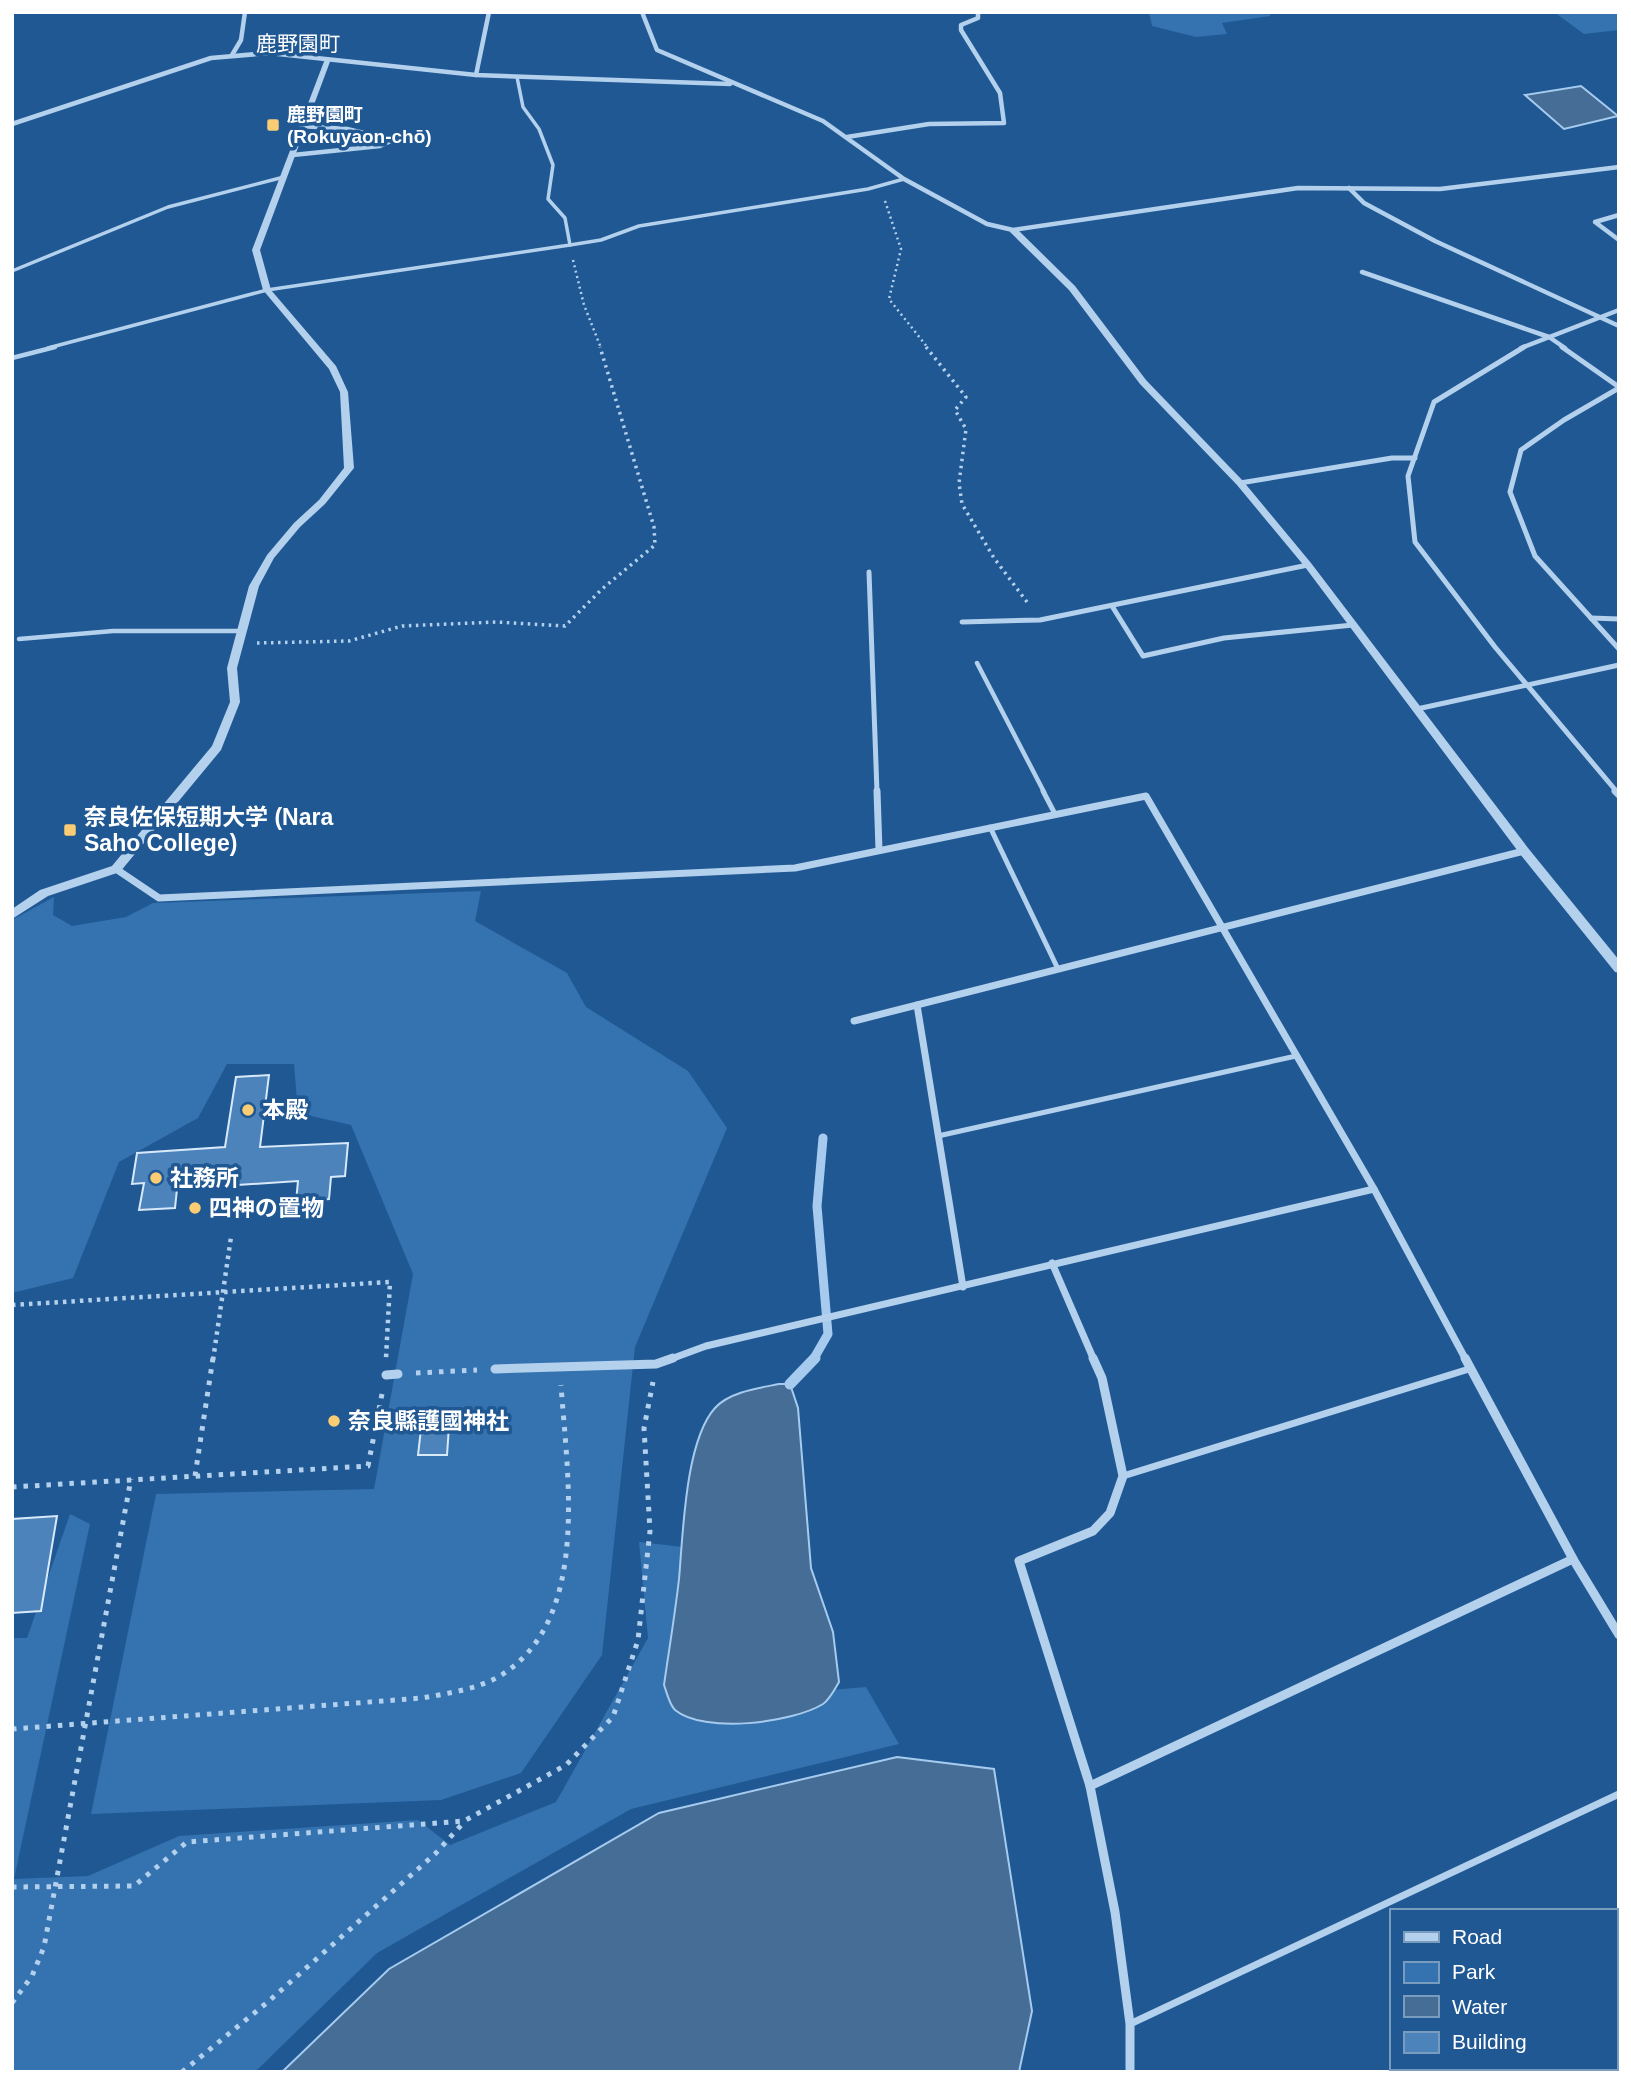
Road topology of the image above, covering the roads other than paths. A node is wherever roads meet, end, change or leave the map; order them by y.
1 (245, 12) edge
2 (489, 12) edge
3 (642, 12) edge
4 (978, 12) edge
5 (232, 55) junction
6 (328, 59) junction
7 (476, 75) junction
8 (517, 77) junction
9 (734, 84) junction
10 (12, 124) edge
11 (301, 126) junction
12 (847, 137) junction
13 (293, 155) junction
14 (1619, 167) edge
15 (284, 177) junction
16 (904, 179) junction
17 (1348, 188) junction
18 (1619, 215) edge
19 (1013, 230) junction
20 (1619, 240) edge
21 (570, 245) junction
22 (12, 271) edge
23 (1362, 272) dead end
24 (267, 290) junction
25 (1619, 310) edge
26 (1600, 317) junction
27 (1619, 326) edge
28 (1549, 337) junction
29 (12, 358) edge
30 (1619, 388) edge
31 (1415, 458) junction
32 (1240, 483) junction
33 (1308, 565) junction
34 (869, 572) dead end
35 (1112, 606) junction
36 (1591, 618) junction
37 (1619, 619) edge
38 (962, 622) dead end
39 (1353, 625) junction
40 (240, 631) junction
41 (19, 639) dead end
42 (1619, 649) edge
43 (977, 663) dead end
44 (1619, 665) edge
45 (1526, 685) junction
46 (1417, 709) junction
47 (1619, 795) edge
48 (1055, 814) junction
49 (990, 827) junction
50 (879, 850) junction
51 (1524, 851) junction
52 (116, 869) junction
53 (12, 915) edge
54 (1220, 928) junction
55 (1058, 969) junction
56 (1619, 969) edge
57 (917, 1005) junction
58 (853, 1021) dead end
59 (1296, 1056) junction
60 (938, 1136) junction
61 (1374, 1189) junction
62 (1052, 1263) junction
63 (963, 1287) junction
64 (495, 1369) road end
65 (1469, 1369) junction
66 (398, 1374) road end
67 (386, 1375) road end
68 (1123, 1476) junction
69 (1573, 1559) junction
70 (1619, 1635) edge
71 (1090, 1786) junction
72 (1619, 1794) edge
73 (1130, 2024) junction
74 (1130, 2072) edge

1 - 5 street
2 - 7 street
3 - 9 street
4 - 12 street
5 - 6 street
5 - 10 street
6 - 7 street
6 - 11 street
7 - 8 street
8 - 9 street
8 - 21 lane
9 - 12 street
11 - 13 street
11 - 13 street
12 - 16 street
13 - 15 street
14 - 17 street
15 - 22 lane
15 - 24 street
16 - 19 street
16 - 21 lane
17 - 19 street
17 - 26 street
18 - 20 street
19 - 32 street
21 - 24 lane
23 - 28 street
24 - 29 lane
24 - 40 street
25 - 26 street
26 - 27 street
26 - 28 street
28 - 30 street
28 - 31 street
30 - 36 street
31 - 32 street
31 - 45 street
32 - 33 street
33 - 35 street
33 - 39 street
34 - 50 street
35 - 38 street
35 - 39 street
36 - 37 street
36 - 42 street
39 - 46 street
40 - 41 lane
40 - 52 street
43 - 48 lane
44 - 45 street
45 - 46 street
45 - 47 street
46 - 51 street
48 - 49 street
48 - 54 street
49 - 50 street
49 - 55 lane
50 - 52 street
51 - 54 street
51 - 56 street
52 - 53 street
54 - 55 street
54 - 59 street
55 - 57 street
57 - 58 street
57 - 60 street
59 - 60 lane
59 - 61 street
60 - 63 street
61 - 62 street
61 - 65 street
62 - 63 street
62 - 68 street
63 - 64 street
65 - 68 lane
65 - 69 street
66 - 67 street
68 - 71 street
69 - 70 street
69 - 71 street
71 - 73 street
72 - 73 lane
73 - 74 street

